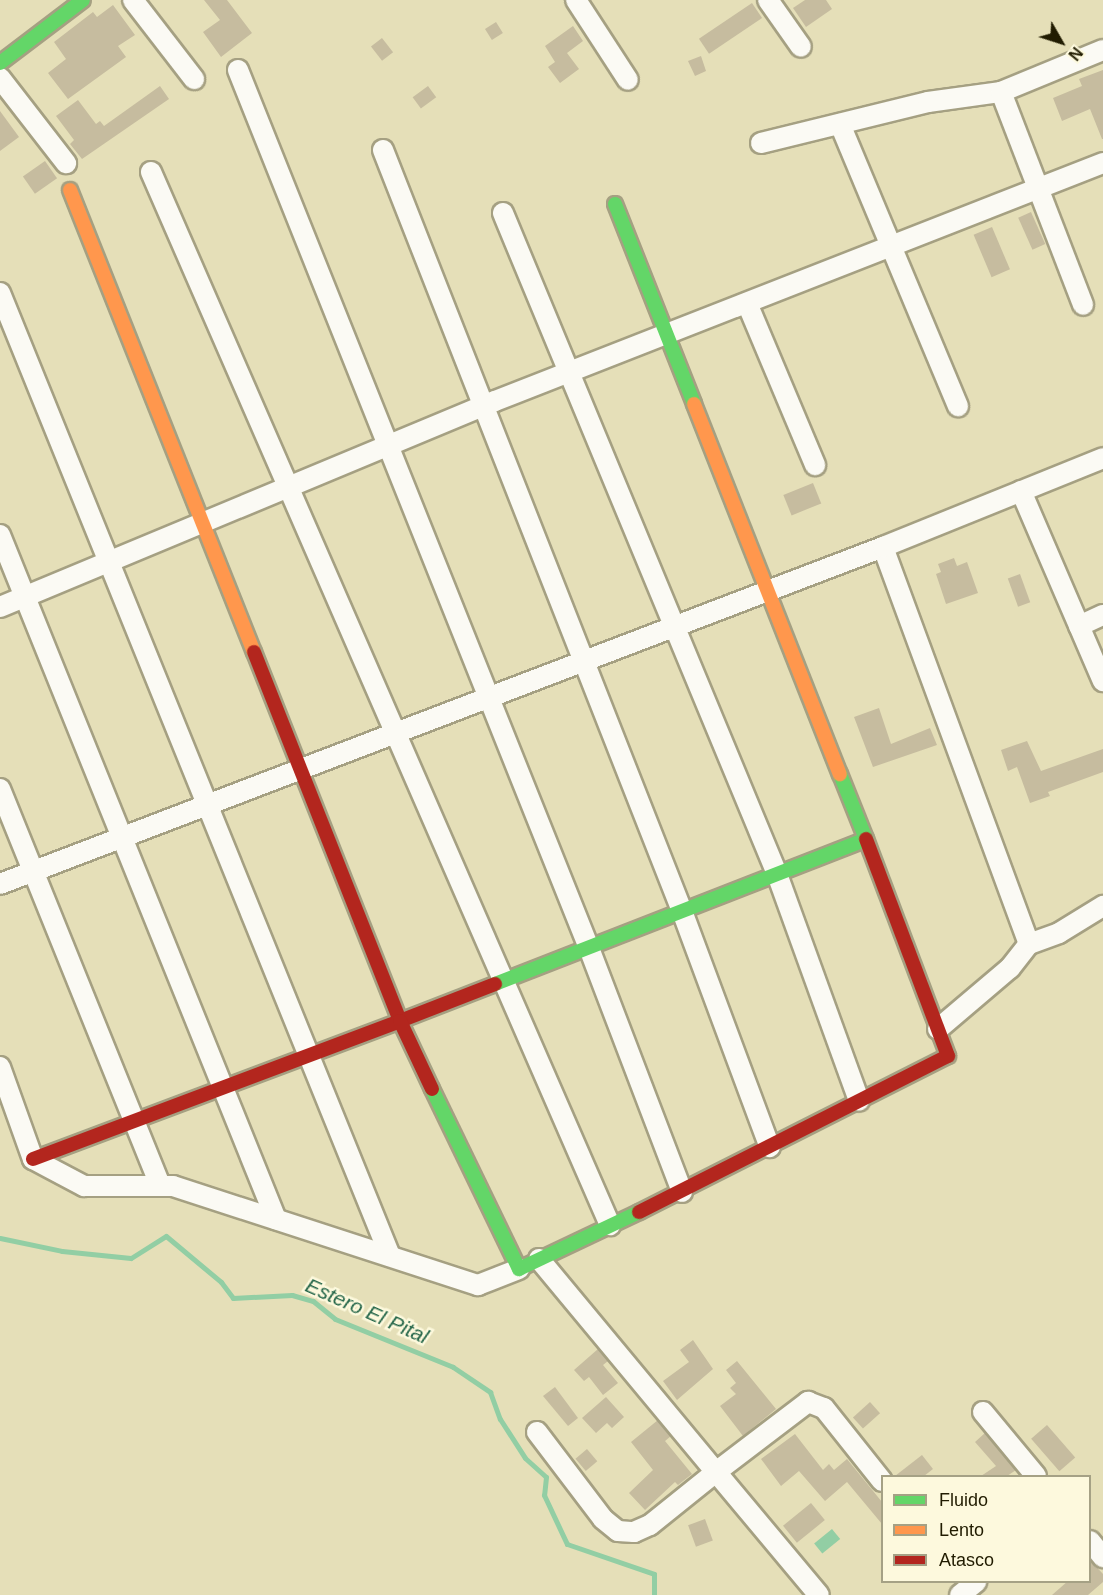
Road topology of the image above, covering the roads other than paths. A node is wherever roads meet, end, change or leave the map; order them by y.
1 (83, 0) edge
2 (132, 0) edge
3 (576, 0) edge
4 (768, 0) edge
5 (801, 47) dead end
6 (1103, 50) edge
7 (0, 63) edge
8 (238, 70) dead end
9 (0, 78) edge
10 (194, 79) dead end
11 (628, 80) dead end
12 (1001, 92) junction
13 (840, 124) junction
14 (761, 143) dead end
15 (383, 150) dead end
16 (66, 163) dead end
17 (1103, 163) edge
18 (151, 172) dead end
19 (1041, 187) junction
20 (70, 190) dead end
21 (615, 204) dead end
22 (503, 213) dead end
23 (892, 246) junction
24 (0, 293) edge
25 (747, 303) junction
26 (1083, 305) dead end
27 (666, 334) junction
28 (567, 373) junction
29 (484, 406) junction
30 (958, 406) dead end
31 (387, 446) junction
32 (1103, 458) edge
33 (815, 465) dead end
34 (289, 487) junction
35 (1021, 491) junction
36 (202, 523) junction
37 (0, 535) edge
38 (883, 547) junction
39 (109, 562) junction
40 (767, 592) junction
41 (25, 598) junction
42 (0, 607) edge
43 (1103, 615) edge
44 (1079, 626) junction
45 (675, 627) junction
46 (585, 662) junction
47 (1103, 681) edge
48 (489, 699) junction
49 (398, 734) junction
50 (301, 771) junction
51 (0, 789) edge
52 (208, 806) junction
53 (122, 838) junction
54 (866, 838) junction
55 (33, 872) junction
56 (777, 874) junction
57 (0, 884) edge
58 (1103, 906) edge
59 (682, 911) junction
60 (1029, 944) junction
61 (589, 948) junction
62 (505, 980) junction
63 (400, 1021) junction
64 (938, 1029) junction
65 (309, 1056) junction
66 (0, 1067) edge
67 (223, 1088) junction
68 (859, 1101) junction
69 (134, 1121) junction
70 (770, 1147) junction
71 (33, 1160) junction
72 (160, 1186) junction
73 (682, 1192) junction
74 (276, 1219) junction
75 (610, 1225) junction
76 (390, 1256) junction
77 (540, 1259) junction
78 (519, 1269) junction
79 (983, 1412) dead end
80 (537, 1432) dead end
81 (716, 1472) junction
82 (1034, 1475) edge
83 (881, 1480) edge
84 (1091, 1543) edge
85 (1103, 1557) edge
86 (819, 1595) edge

1 - 7 street
2 - 10 street
3 - 11 street
4 - 5 street
6 - 12 street
8 - 31 street
9 - 16 street
12 - 13 street
12 - 19 street
13 - 14 street
13 - 23 street
15 - 29 street
17 - 19 street
18 - 34 street
19 - 23 street
19 - 26 street
20 - 36 street
21 - 27 street
22 - 28 street
23 - 25 street
23 - 30 street
24 - 39 street
25 - 27 street
25 - 33 street
27 - 28 street
27 - 40 street
28 - 29 street
28 - 45 street
29 - 31 street
29 - 46 street
31 - 34 street
31 - 48 street
32 - 35 street
34 - 36 street
34 - 49 street
35 - 38 street
35 - 44 street
36 - 39 street
36 - 50 street
37 - 41 street
38 - 40 street
38 - 60 street
39 - 41 street
39 - 52 street
40 - 45 street
40 - 54 street
41 - 42 street
41 - 53 street
43 - 44 street
44 - 47 street
45 - 46 street
45 - 56 street
46 - 48 street
46 - 59 street
48 - 49 street
48 - 61 street
49 - 50 street
49 - 62 street
50 - 52 street
50 - 63 street
51 - 55 street
52 - 53 street
52 - 65 street
53 - 55 street
53 - 67 street
54 - 56 street
54 - 64 street
55 - 57 street
55 - 69 street
56 - 59 street
56 - 68 street
58 - 60 street
59 - 61 street
59 - 70 street
60 - 64 street
61 - 62 street
61 - 73 street
62 - 63 street
62 - 75 street
63 - 65 street
63 - 78 street
64 - 68 street
65 - 67 street
65 - 76 street
66 - 71 street
67 - 69 street
67 - 74 street
68 - 70 street
69 - 71 street
69 - 72 street
70 - 73 street
71 - 72 street
72 - 74 street
73 - 75 street
74 - 76 street
75 - 77 street
76 - 78 street
77 - 78 street
77 - 81 street
79 - 82 street
80 - 81 street
81 - 83 street
81 - 86 street
84 - 85 street

